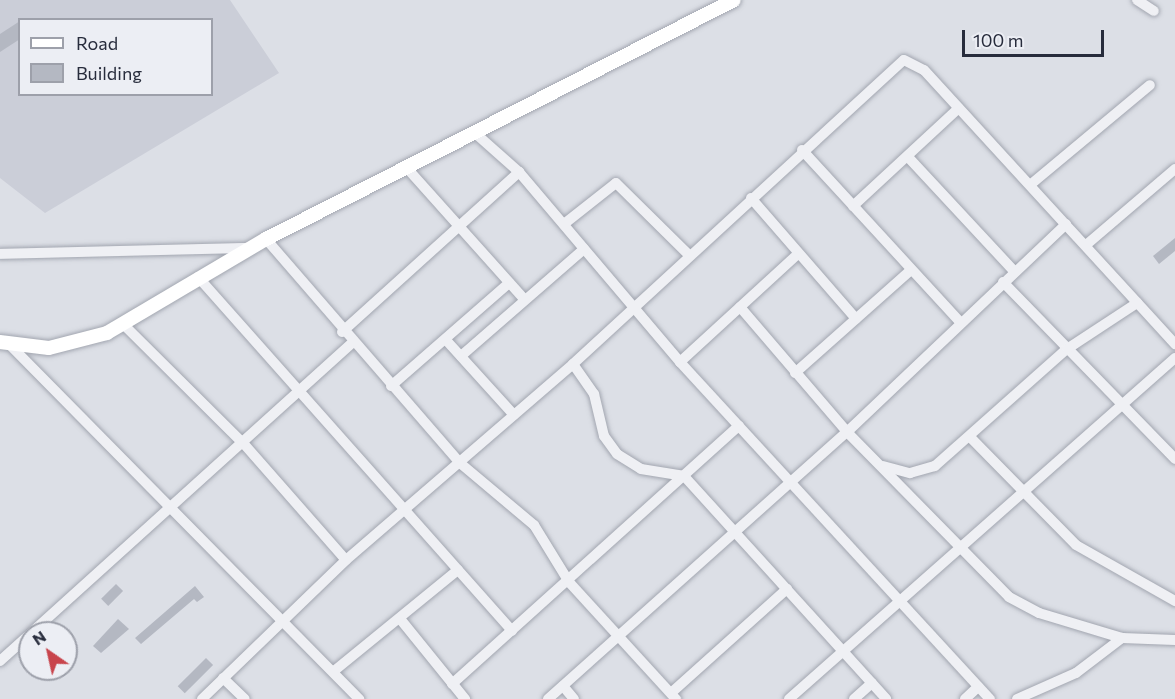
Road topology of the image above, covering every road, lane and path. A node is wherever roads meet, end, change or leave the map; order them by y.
1 (734, 0) edge
2 (1137, 0) edge
3 (1154, 11) dead end
4 (1150, 85) dead end
5 (959, 108) junction
6 (474, 132) junction
7 (802, 150) junction
8 (908, 157) junction
9 (406, 168) junction
10 (1175, 169) edge
11 (519, 172) junction
12 (1030, 185) junction
13 (751, 198) junction
14 (853, 206) junction
15 (564, 224) junction
16 (1066, 224) junction
17 (460, 225) junction
18 (266, 239) junction
19 (1086, 245) junction
20 (249, 248) junction
21 (584, 249) junction
22 (0, 254) edge
23 (798, 254) junction
24 (689, 255) junction
25 (911, 270) junction
26 (1014, 271) junction
27 (198, 277) junction
28 (1003, 282) junction
29 (508, 283) junction
30 (524, 299) junction
31 (1137, 303) junction
32 (740, 307) junction
33 (633, 309) junction
34 (855, 319) junction
35 (959, 321) junction
36 (123, 325) junction
37 (342, 332) junction
38 (446, 340) junction
39 (4, 343) edge
40 (352, 343) junction
41 (1175, 344) edge
42 (1067, 349) junction
43 (461, 356) junction
44 (1175, 358) edge
45 (680, 362) junction
46 (573, 364) junction
47 (795, 373) junction
48 (392, 386) junction
49 (300, 390) junction
50 (1123, 404) junction
51 (514, 415) junction
52 (739, 426) junction
53 (847, 432) junction
54 (970, 437) junction
55 (244, 444) junction
56 (1175, 459) edge
57 (460, 463) junction
58 (880, 465) junction
59 (684, 476) junction
60 (790, 481) junction
61 (1020, 493) junction
62 (172, 505) junction
63 (404, 509) junction
64 (734, 530) junction
65 (958, 549) junction
66 (346, 560) junction
67 (458, 570) junction
68 (569, 582) junction
69 (787, 589) junction
70 (897, 601) junction
71 (1175, 601) edge
72 (285, 620) junction
73 (401, 620) junction
74 (45, 621) edge
75 (512, 631) junction
76 (619, 634) junction
77 (1122, 638) junction
78 (1175, 639) edge
79 (18, 645) edge
80 (842, 649) junction
81 (0, 661) edge
82 (334, 671) junction
83 (223, 678) junction
84 (872, 683) junction
85 (452, 684) junction
86 (562, 686) junction
87 (978, 687) junction
88 (1038, 689) junction
89 (674, 696) edge
90 (201, 699) edge
91 (245, 699) edge
92 (358, 699) edge
93 (465, 699) edge
94 (548, 699) edge
95 (574, 699) edge
96 (789, 699) edge
97 (854, 699) edge
98 (886, 699) edge
99 (965, 699) edge
100 (990, 699) edge
101 (1017, 699) edge
102 (1044, 699) edge

1 - 6 main road
2 - 3 street
4 - 12 street
5 - 7 street
5 - 8 street
5 - 12 street
6 - 9 main road
6 - 11 street
7 - 13 street
7 - 14 street
8 - 14 street
8 - 26 street
9 - 17 street
9 - 18 main road
10 - 19 street
11 - 15 street
11 - 17 street
12 - 16 street
13 - 23 street
13 - 24 street
14 - 25 street
15 - 21 street
15 - 24 street
16 - 19 street
16 - 26 street
17 - 29 street
17 - 37 street
18 - 20 main road
18 - 37 street
19 - 31 street
20 - 22 street
20 - 27 main road
21 - 30 street
21 - 33 street
23 - 32 street
23 - 34 street
24 - 33 street
25 - 34 street
25 - 35 street
26 - 28 street
27 - 36 main road
27 - 49 street
28 - 35 street
28 - 42 street
29 - 30 street
29 - 38 street
30 - 43 street
31 - 41 street
31 - 42 street
32 - 45 street
32 - 47 street
33 - 45 street
33 - 46 street
34 - 47 street
35 - 53 street
36 - 39 main road
36 - 55 street
37 - 40 street
38 - 43 street
38 - 48 street
39 - 62 street
40 - 48 street
40 - 49 street
42 - 50 street
42 - 54 street
43 - 51 street
44 - 50 street
45 - 52 street
46 - 51 street
46 - 59 street
47 - 53 street
48 - 57 street
49 - 55 street
49 - 63 street
50 - 56 street
50 - 61 street
51 - 57 street
52 - 59 street
52 - 60 street
53 - 58 street
53 - 60 street
54 - 58 street
54 - 61 street
55 - 62 street
55 - 66 street
57 - 63 street
57 - 68 street
58 - 65 street
59 - 64 street
59 - 68 street
60 - 64 street
60 - 70 street
61 - 65 street
61 - 71 street
62 - 72 street
62 - 74 street
63 - 66 street
63 - 67 street
64 - 69 street
64 - 76 street
65 - 70 street
65 - 77 street
66 - 72 street
67 - 73 street
67 - 75 street
68 - 75 street
68 - 76 street
69 - 80 street
69 - 89 street
70 - 80 street
70 - 87 street
72 - 82 street
72 - 83 street
73 - 82 street
73 - 85 street
75 - 85 street
76 - 86 street
76 - 89 street
77 - 78 street
77 - 88 street
79 - 81 street
80 - 84 street
80 - 96 street
82 - 92 street
83 - 90 street
83 - 91 street
84 - 97 street
84 - 98 street
85 - 93 street
86 - 94 street
86 - 95 street
87 - 99 street
87 - 100 street
88 - 101 street
88 - 102 street

